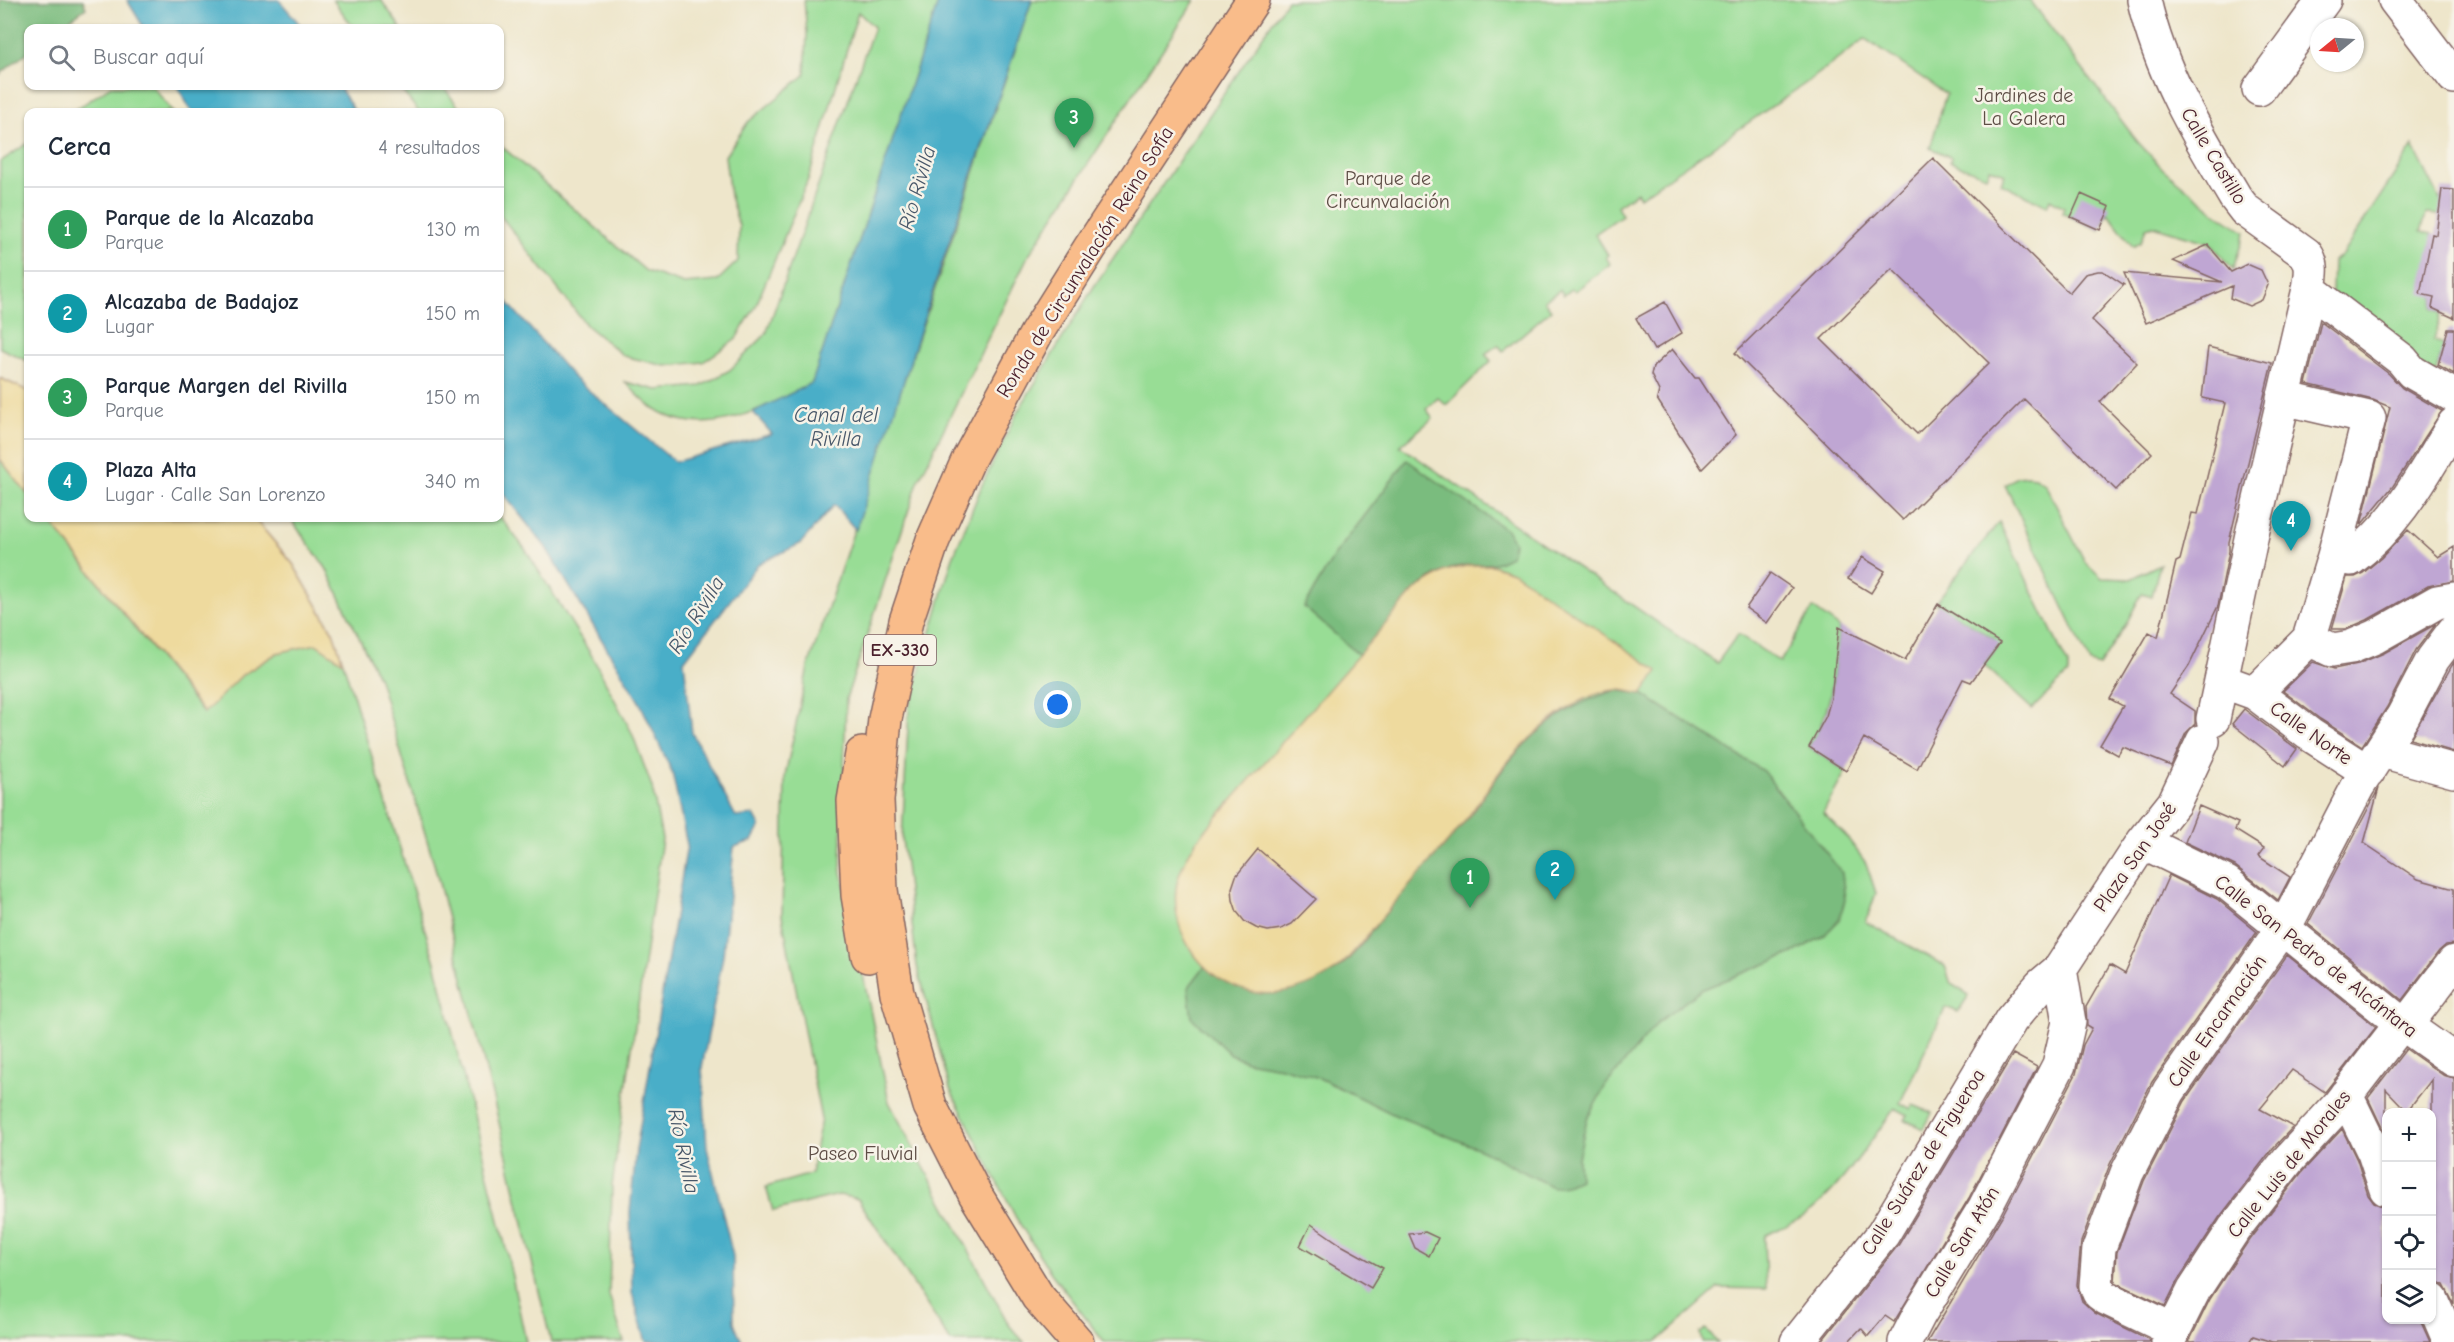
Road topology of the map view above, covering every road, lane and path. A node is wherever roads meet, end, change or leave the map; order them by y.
1 (1228, 0) edge
2 (1253, 0) edge
3 (2144, 0) edge
4 (2324, 0) edge
5 (2395, 0) edge
6 (2454, 77) edge
7 (2259, 89) dead end
8 (2309, 289) junction
9 (2287, 381) junction
10 (2454, 396) edge
11 (2454, 424) edge
12 (2334, 556) junction
13 (2454, 599) edge
14 (2454, 631) edge
15 (2309, 639) junction
16 (2221, 681) junction
17 (2254, 693) junction
18 (2375, 761) junction
19 (2454, 771) edge
20 (2143, 842) junction
21 (2283, 927) junction
22 (2454, 962) edge
23 (2060, 969) junction
24 (2404, 1024) junction
25 (2000, 1036) joint
26 (2454, 1059) edge
27 (2346, 1095) junction
28 (2382, 1177) edge
29 (2436, 1309) edge
30 (2171, 1336) edge
31 (1049, 1342) edge
32 (1077, 1342) edge
33 (1797, 1342) edge
34 (1905, 1342) edge
35 (2450, 1342) edge

1 - 31 main road, Ronda de Circunvalación Reina Sofía / EX-330
2 - 32 main road, Ronda de Circunvalación Reina Sofía / EX-330
3 - 8 street, Calle Castillo
4 - 7 street
5 - 6 street
8 - 9 street, Plaza San José
8 - 10 street
9 - 12 street
9 - 16 street, Plaza San José
11 - 12 street
12 - 15 street
13 - 15 street
14 - 18 street, Calle Encarnación
15 - 17 street
16 - 17 street, Calle Norte
16 - 20 street, Plaza San José
17 - 18 street, Calle Norte
18 - 19 street, Calle Norte
18 - 21 street, Calle Encarnación
20 - 21 street, Calle San Pedro de Alcántara
20 - 23 street, Plaza San José
21 - 24 street, Calle San Pedro de Alcántara
21 - 30 street, Calle Encarnación
22 - 24 street, Calle Luis de Morales
23 - 25 street, Plaza San José
23 - 34 street, Calle San Atón
24 - 26 street, Calle San Pedro de Alcántara
24 - 27 street, Calle Luis de Morales
25 - 33 street, Calle Suárez de Figueroa
27 - 28 street
27 - 30 street, Calle Luis de Morales
29 - 35 street

